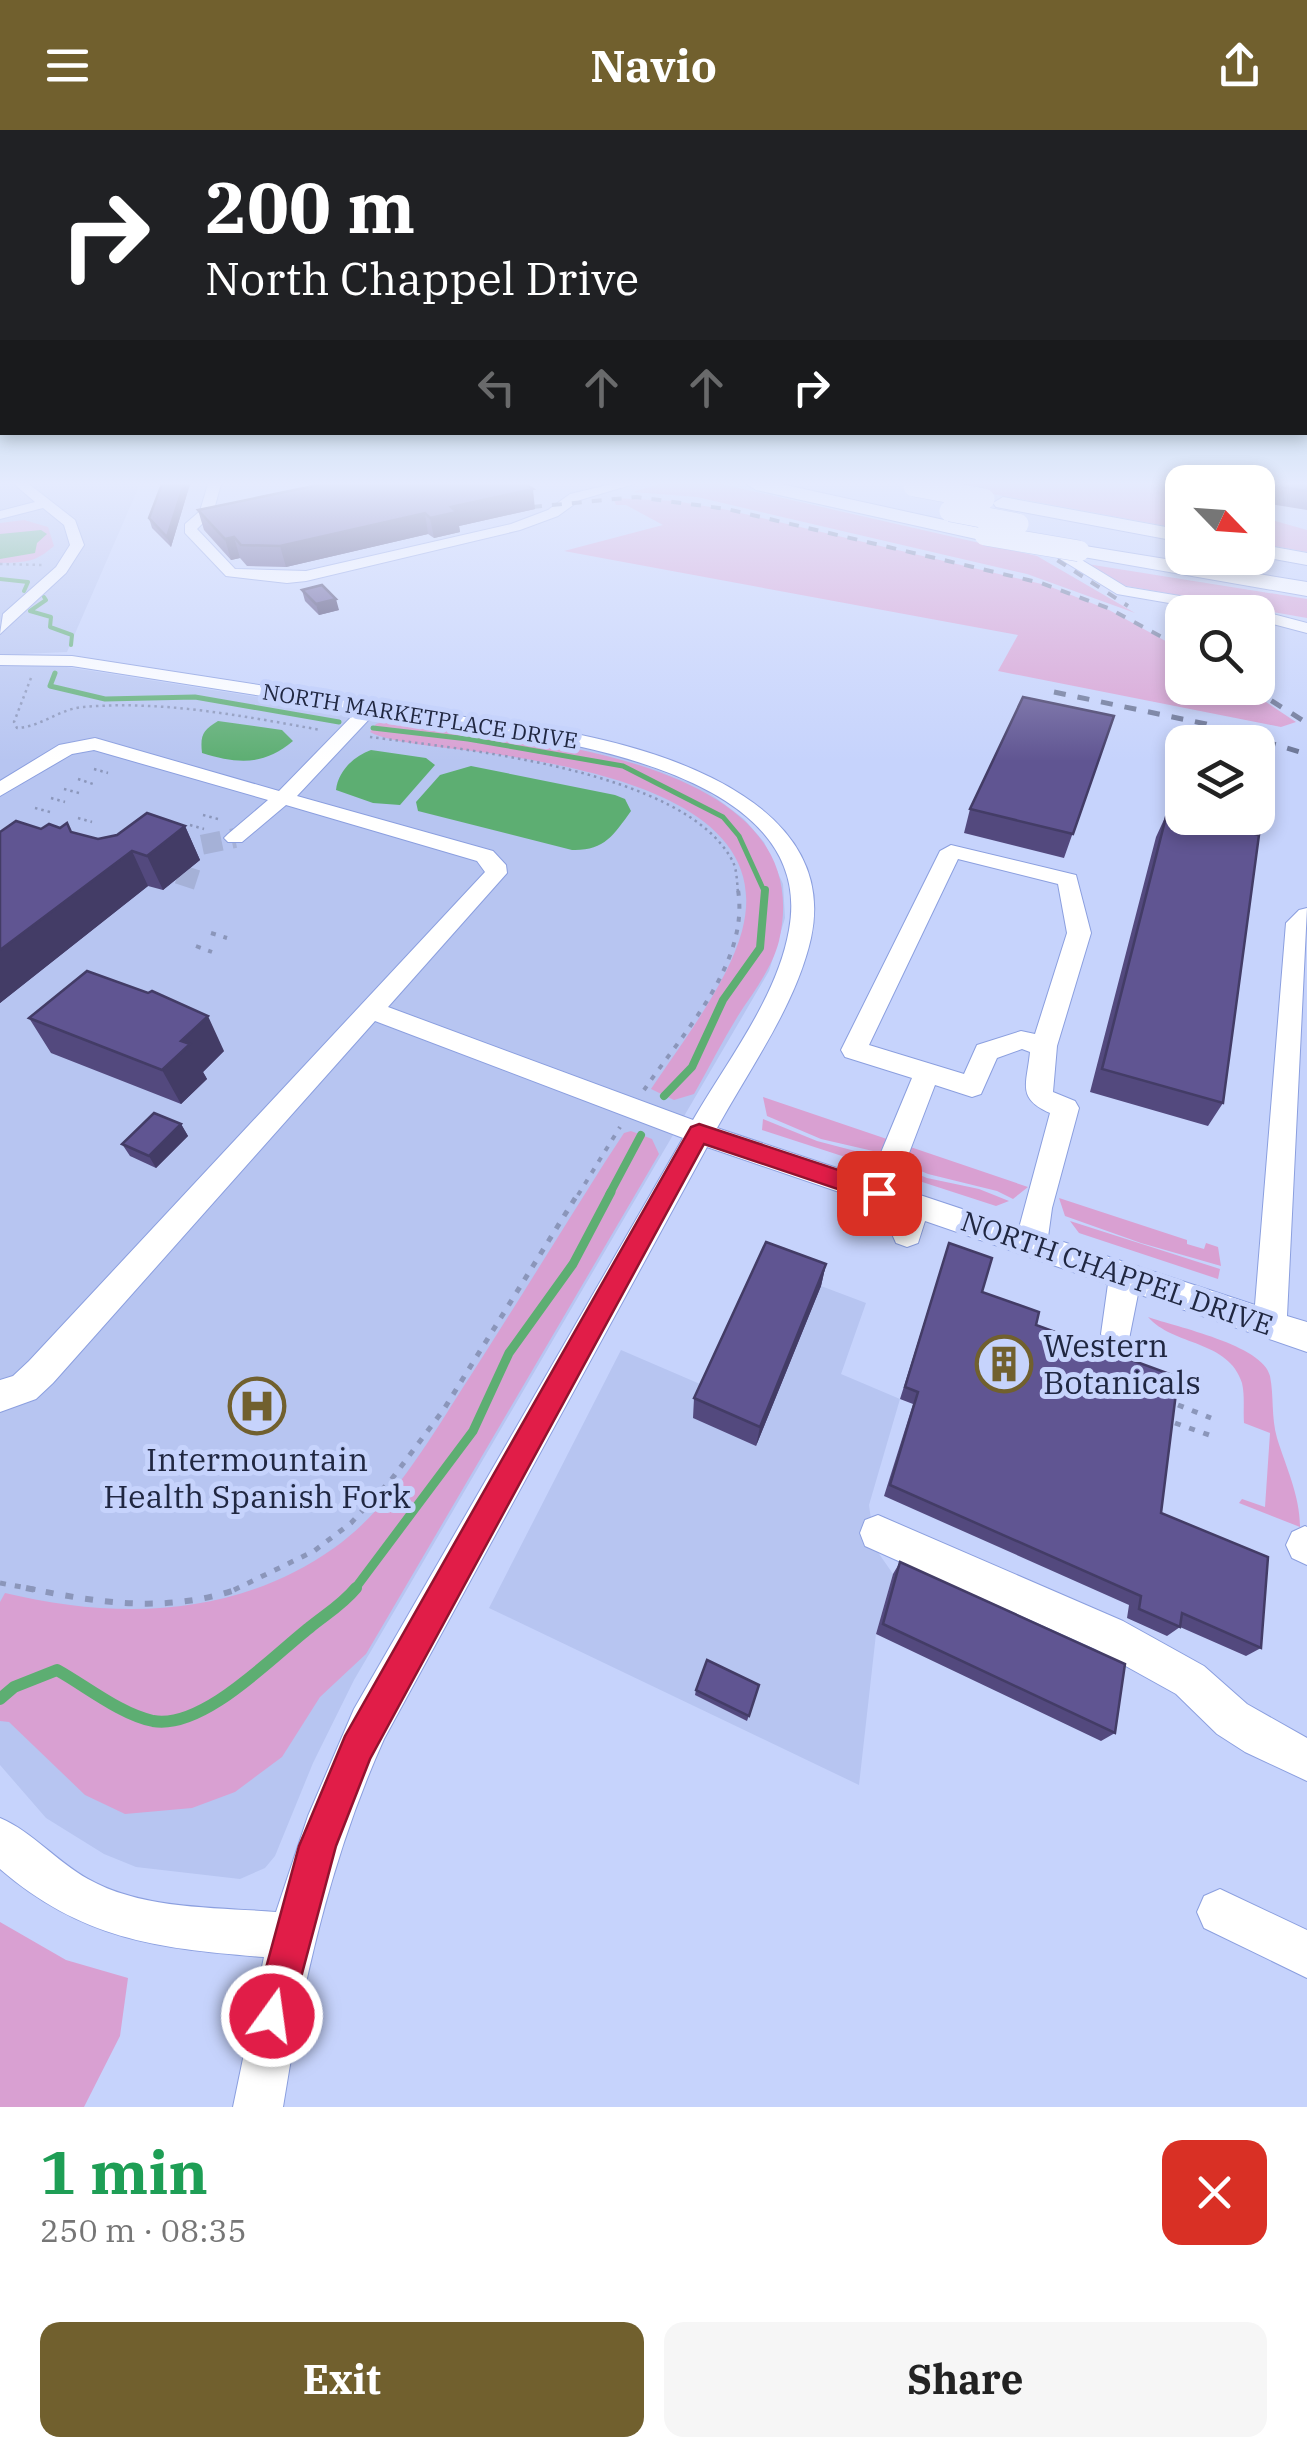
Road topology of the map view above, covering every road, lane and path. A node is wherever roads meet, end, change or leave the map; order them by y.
1 (58, 576) edge
2 (268, 576) edge
3 (295, 576) edge
4 (1099, 576) edge
5 (1227, 576) edge
6 (1307, 590) edge
7 (1165, 598) edge
8 (1275, 619) edge
9 (1307, 628) edge
10 (0, 629) edge
11 (0, 660) edge
12 (30, 671) dead end
13 (370, 708) junction
14 (331, 732) dead end
15 (362, 736) dead end
16 (94, 769) dead end
17 (108, 774) dead end
18 (78, 779) dead end
19 (93, 784) dead end
20 (64, 788) dead end
21 (0, 790) edge
22 (78, 793) dead end
23 (285, 796) junction
24 (50, 798) dead end
25 (65, 802) dead end
26 (35, 808) dead end
27 (50, 812) dead end
28 (203, 814) dead end
29 (78, 818) dead end
30 (218, 819) dead end
31 (92, 822) dead end
32 (190, 825) dead end
33 (204, 830) dead end
34 (235, 838) tunnel mouth
35 (1307, 915) edge
36 (211, 933) dead end
37 (227, 938) dead end
38 (196, 946) dead end
39 (212, 952) dead end
40 (373, 1011) junction
41 (1044, 1046) junction
42 (927, 1073) junction
43 (642, 1093) dead end
44 (622, 1125) dead end
45 (699, 1133) junction
46 (879, 1193) junction
47 (1032, 1244) junction
48 (1124, 1274) junction
49 (1270, 1324) junction
50 (1116, 1334) dead end
51 (1307, 1337) edge
52 (0, 1396) edge
53 (1178, 1406) edge
54 (1211, 1418) dead end
55 (1176, 1423) edge
56 (1209, 1435) dead end
57 (878, 1534) dead end
58 (0, 1583) edge
59 (1307, 1760) edge
60 (0, 1840) edge
61 (1220, 1912) dead end
62 (292, 1936) junction
63 (1307, 1955) edge
64 (258, 2107) edge

1 - 10 street
2 - 3 street
4 - 7 street
5 - 6 highway, bridge
8 - 9 street
11 - 13 street, NORTH MARKETPLACE DRIVE
12 - 14 path
13 - 23 street
13 - 45 street, NORTH MARKETPLACE DRIVE
15 - 43 path
16 - 17 path
18 - 19 path
20 - 22 path
21 - 23 street
23 - 34 street
23 - 40 street
24 - 25 path
26 - 27 path
28 - 30 path
29 - 31 path
32 - 33 path
35 - 49 street
36 - 37 path
38 - 39 path
40 - 45 street, NORTH CHAPPEL DRIVE
40 - 52 street
41 - 42 street
41 - 42 street
41 - 47 street
42 - 46 street
44 - 58 path
45 - 46 street, NORTH CHAPPEL DRIVE
45 - 62 street
46 - 47 street, NORTH CHAPPEL DRIVE
47 - 48 street, NORTH CHAPPEL DRIVE
48 - 49 street, NORTH CHAPPEL DRIVE
48 - 50 street
49 - 51 street, NORTH CHAPPEL DRIVE
53 - 54 path
55 - 56 path
57 - 59 street
60 - 62 street
61 - 63 street
62 - 64 street

